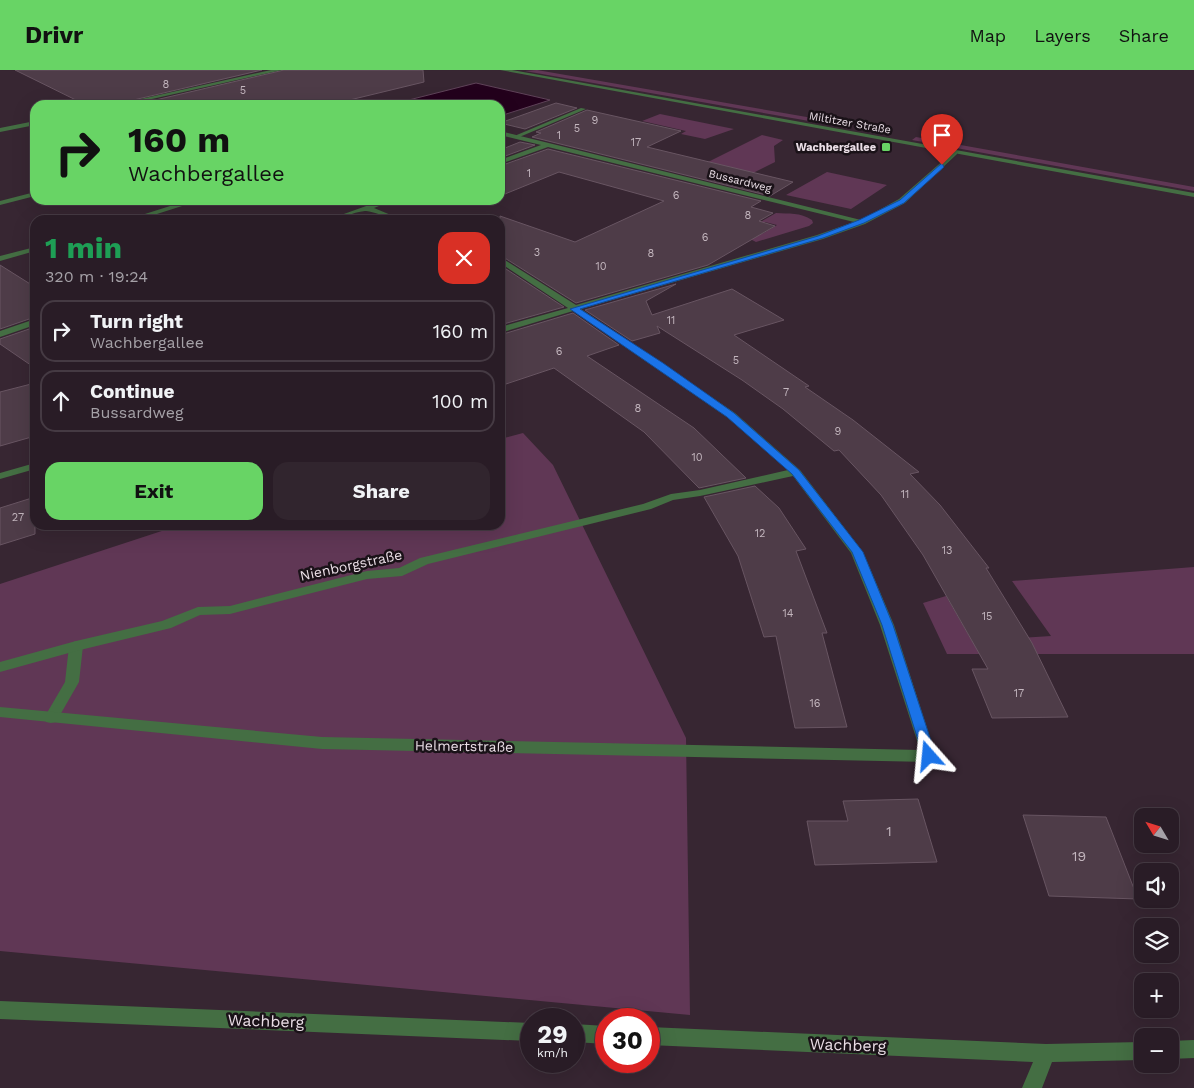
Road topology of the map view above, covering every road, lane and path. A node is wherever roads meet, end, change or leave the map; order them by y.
1 (279, 70) edge
2 (503, 70) edge
3 (140, 100) edge
4 (583, 109) dead end
5 (30, 124) edge
6 (0, 130) edge
7 (505, 134) edge
8 (515, 137) junction
9 (548, 145) junction
10 (955, 153) junction
11 (505, 160) edge
12 (30, 195) edge
13 (1194, 195) edge
14 (0, 203) edge
15 (183, 205) edge
16 (376, 205) edge
17 (368, 208) junction
18 (154, 215) edge
19 (346, 215) edge
20 (386, 215) edge
21 (862, 222) junction
22 (30, 251) edge
23 (0, 260) edge
24 (505, 263) edge
25 (574, 309) junction
26 (30, 324) edge
27 (505, 329) edge
28 (0, 334) edge
29 (30, 467) edge
30 (796, 472) junction
31 (0, 476) edge
32 (76, 646) junction
33 (0, 667) edge
34 (0, 712) edge
35 (51, 718) junction
36 (0, 1010) edge
37 (520, 1032) edge
38 (660, 1036) edge
39 (1134, 1050) edge
40 (1179, 1050) edge
41 (1194, 1050) edge
42 (1046, 1052) junction
43 (1032, 1088) edge

1 - 3 street
2 - 10 street, Miltitzer Straße
4 - 8 street
5 - 6 street
7 - 8 street, Bussardweg
8 - 9 street, Bussardweg
9 - 11 street
9 - 21 street, Bussardweg
10 - 13 street, Miltitzer Straße
10 - 21 street
12 - 14 street
15 - 18 street
16 - 17 street
17 - 19 street
17 - 20 street
21 - 25 street
22 - 23 street
24 - 25 street
25 - 27 street
25 - 30 street
26 - 28 street
29 - 31 street
30 - 32 street, Nienborgstraße
30 - 35 street, Helmertstraße
32 - 33 street, Nienborgstraße
32 - 35 street
34 - 35 street, Helmertstraße
36 - 37 street, Wachberg
38 - 42 street, Wachberg
39 - 42 street, Wachberg
40 - 41 street
42 - 43 street

